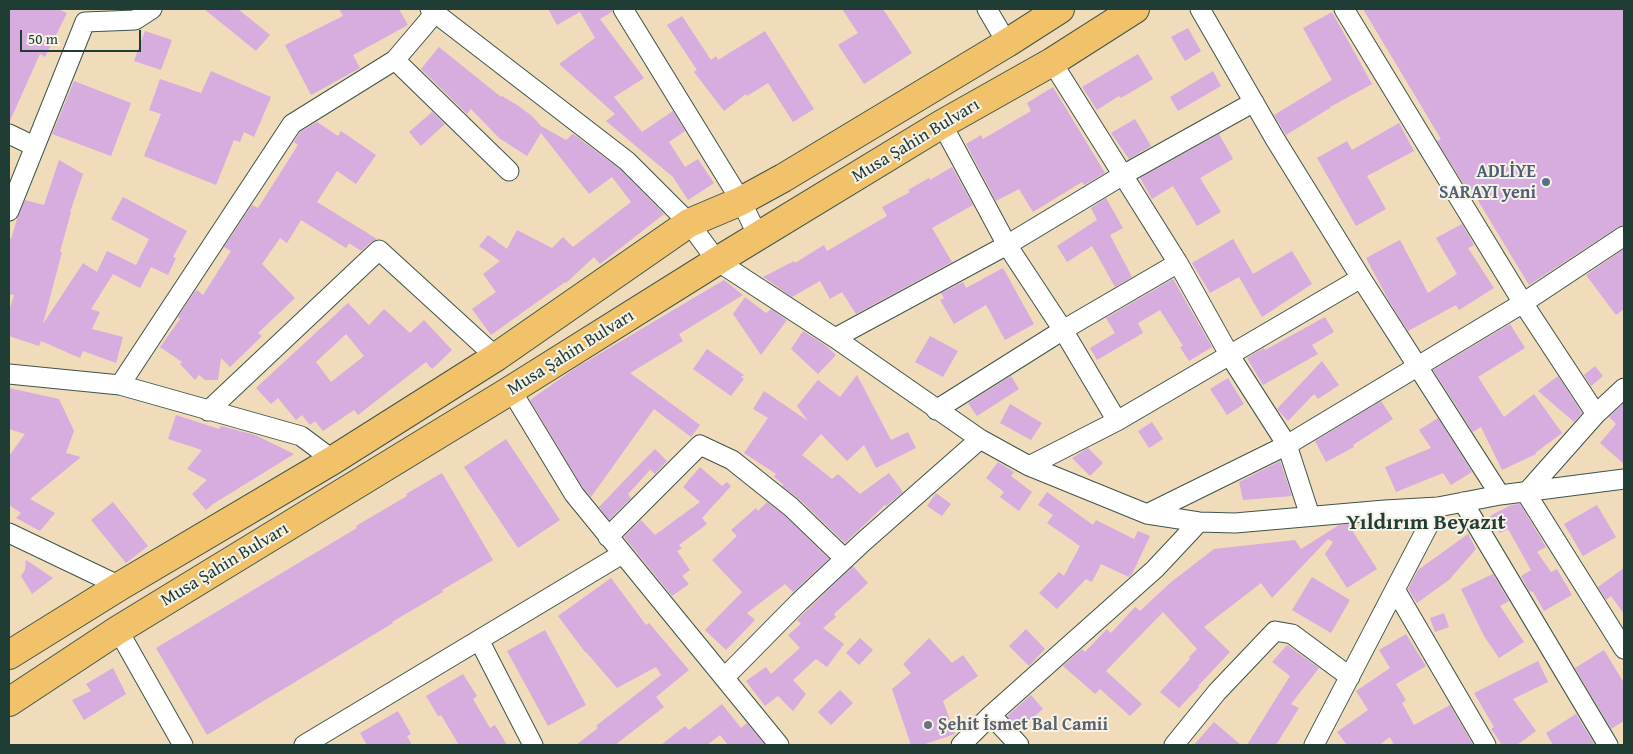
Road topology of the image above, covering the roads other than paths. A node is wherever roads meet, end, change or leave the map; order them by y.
1 (152, 9) edge
2 (623, 9) edge
3 (987, 9) edge
4 (1050, 9) edge
5 (1060, 9) edge
6 (1135, 9) edge
7 (1200, 9) edge
8 (1344, 9) edge
9 (432, 11) edge
10 (1007, 43) junction
11 (395, 60) junction
12 (1052, 62) junction
13 (1254, 102) junction
14 (942, 124) junction
15 (9, 134) edge
16 (34, 146) junction
17 (509, 171) dead end
18 (1123, 175) junction
19 (741, 201) junction
20 (9, 211) edge
21 (689, 223) junction
22 (758, 236) junction
23 (1624, 236) edge
24 (1007, 245) junction
25 (718, 261) junction
26 (1178, 263) junction
27 (1361, 278) junction
28 (1523, 303) junction
29 (1063, 330) junction
30 (835, 338) junction
31 (1230, 356) junction
32 (496, 357) junction
33 (1418, 366) junction
34 (9, 374) edge
35 (120, 385) junction
36 (1624, 388) edge
37 (511, 390) junction
38 (1624, 398) edge
39 (936, 410) junction
40 (208, 411) junction
41 (1596, 414) junction
42 (1117, 421) junction
43 (980, 439) junction
44 (1287, 445) junction
45 (333, 460) junction
46 (1030, 466) junction
47 (1624, 480) edge
48 (1531, 492) junction
49 (1500, 495) junction
50 (1463, 502) junction
51 (1438, 508) junction
52 (1147, 514) junction
53 (1310, 516) junction
54 (1199, 522) junction
55 (9, 533) edge
56 (608, 537) junction
57 (622, 554) junction
58 (845, 559) junction
59 (120, 586) junction
60 (1396, 591) junction
61 (118, 630) junction
62 (479, 640) junction
63 (1624, 648) edge
64 (9, 655) edge
65 (725, 677) junction
66 (1350, 677) junction
67 (9, 702) edge
68 (991, 715) junction
69 (1319, 743) edge
70 (183, 745) edge
71 (304, 745) edge
72 (533, 745) edge
73 (780, 745) edge
74 (961, 745) edge
75 (1018, 745) edge
76 (1174, 745) edge
77 (1486, 745) edge
78 (1608, 745) edge

1 - 16 street
2 - 19 street
3 - 10 street
4 - 10 main road
5 - 10 main road, Musa Şahin Bulvarı
6 - 12 main road, Musa Şahin Bulvarı
7 - 13 street
8 - 28 street
9 - 11 street
9 - 21 street
10 - 19 main road, Musa Şahin Bulvarı
11 - 17 street
11 - 35 street
12 - 14 main road, Musa Şahin Bulvarı
12 - 18 street
13 - 18 street
13 - 27 street
14 - 22 main road, Musa Şahin Bulvarı
14 - 24 street
15 - 16 street
16 - 20 street
18 - 24 street
18 - 26 street
19 - 21 main road, Musa Şahin Bulvarı
19 - 22 street
21 - 25 street
21 - 32 main road, Musa Şahin Bulvarı
22 - 25 main road, Musa Şahin Bulvarı
23 - 28 street
24 - 29 street
24 - 30 street
25 - 30 street
25 - 37 main road, Musa Şahin Bulvarı
26 - 29 street
26 - 31 street
27 - 31 street
27 - 33 street
28 - 33 street
28 - 41 street
29 - 39 street
29 - 42 street
30 - 39 street
31 - 42 street
31 - 44 street
32 - 40 street
32 - 45 main road, Musa Şahin Bulvarı
33 - 44 street
33 - 49 street
34 - 35 street
35 - 40 street
36 - 41 street
37 - 56 street
37 - 61 main road, Musa Şahin Bulvarı
38 - 48 street
39 - 43 street
40 - 45 street
41 - 48 street
42 - 46 street
43 - 46 street
43 - 58 street
44 - 52 street
44 - 53 street
45 - 59 main road, Musa Şahin Bulvarı
46 - 52 street
47 - 48 street
48 - 49 street
48 - 63 street
49 - 50 street
50 - 51 street
50 - 78 street
51 - 53 street
51 - 60 street
52 - 54 street
53 - 54 street
54 - 68 street
55 - 59 street
56 - 57 street
56 - 58 street
57 - 62 street
57 - 65 street
58 - 65 street
59 - 64 main road, Musa Şahin Bulvarı
60 - 66 street
60 - 77 street
61 - 67 main road, Musa Şahin Bulvarı
61 - 70 street
62 - 71 street
62 - 72 street
65 - 73 street
66 - 69 street
66 - 76 street
68 - 74 street
68 - 75 street

